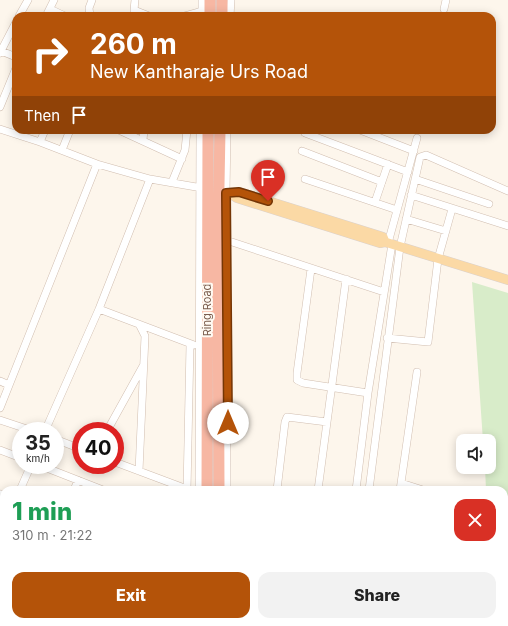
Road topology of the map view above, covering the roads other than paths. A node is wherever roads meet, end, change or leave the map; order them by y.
1 (28, 0) edge
2 (54, 0) edge
3 (92, 0) edge
4 (136, 0) edge
5 (202, 0) edge
6 (210, 0) edge
7 (222, 0) edge
8 (231, 0) edge
9 (446, 0) edge
10 (444, 9) dead end
11 (21, 12) edge
12 (48, 12) edge
13 (90, 12) edge
14 (139, 12) edge
15 (204, 12) edge
16 (205, 12) edge
17 (222, 12) edge
18 (230, 12) edge
19 (12, 30) edge
20 (0, 52) edge
21 (12, 56) edge
22 (12, 78) edge
23 (0, 107) edge
24 (0, 129) edge
25 (12, 133) edge
26 (15, 134) edge
27 (43, 134) edge
28 (68, 134) edge
29 (129, 134) edge
30 (144, 134) edge
31 (187, 134) edge
32 (200, 134) edge
33 (208, 134) edge
34 (220, 134) edge
35 (228, 134) edge
36 (308, 134) edge
37 (370, 134) edge
38 (417, 138) dead end
39 (143, 140) junction
40 (40, 142) junction
41 (62, 150) junction
42 (302, 151) dead end
43 (414, 151) junction
44 (182, 159) junction
45 (97, 164) junction
46 (388, 164) junction
47 (408, 172) junction
48 (415, 178) junction
49 (150, 179) junction
50 (305, 179) dead end
51 (172, 182) junction
52 (382, 182) junction
53 (203, 188) junction
54 (508, 191) edge
55 (226, 193) junction
56 (411, 195) junction
57 (375, 202) junction
58 (489, 204) dead end
59 (452, 209) junction
60 (397, 210) junction
61 (406, 219) junction
62 (508, 226) edge
63 (446, 231) junction
64 (226, 240) junction
65 (391, 244) junction
66 (438, 259) junction
67 (312, 269) junction
68 (346, 279) junction
69 (508, 280) edge
70 (384, 292) junction
71 (99, 309) junction
72 (140, 326) junction
73 (387, 338) junction
74 (190, 345) junction
75 (199, 346) junction
76 (144, 364) junction
77 (417, 372) dead end
78 (0, 381) edge
79 (9, 384) junction
80 (332, 387) junction
81 (368, 393) junction
82 (0, 408) edge
83 (0, 420) edge
84 (49, 422) edge
85 (112, 422) edge
86 (327, 422) junction
87 (12, 424) edge
88 (0, 450) edge
89 (12, 455) edge
90 (124, 466) edge
91 (139, 472) junction
92 (27, 474) edge
93 (62, 474) edge
94 (78, 480) junction
95 (22, 486) edge
96 (76, 486) edge
97 (93, 486) edge
98 (176, 486) edge
99 (187, 486) edge
100 (199, 486) edge
101 (206, 486) edge
102 (219, 486) edge
103 (227, 486) edge
104 (277, 486) edge
105 (319, 486) edge
106 (356, 486) edge
107 (369, 486) edge
108 (400, 486) edge

1 - 11 street
2 - 12 street
3 - 13 street
4 - 14 street
5 - 15 street
6 - 16 highway
7 - 17 highway
8 - 18 street
9 - 10 street
19 - 20 street
20 - 21 street
22 - 23 street
24 - 25 street
26 - 40 street
27 - 40 street
28 - 41 street
29 - 39 street
30 - 39 street
31 - 44 street
32 - 53 street
33 - 53 highway, Ring Road
34 - 55 highway, Ring Road
35 - 55 street
36 - 46 street
37 - 43 street
38 - 43 street
39 - 44 street
40 - 41 street
41 - 45 street
42 - 52 street
43 - 47 street
44 - 51 street
45 - 49 street
45 - 79 street
46 - 47 street
46 - 52 street
47 - 60 street
48 - 54 street
48 - 56 street
48 - 58 street
49 - 51 street
49 - 71 street
50 - 57 street
51 - 53 street
52 - 57 street
53 - 55 main road
53 - 75 street
53 - 101 highway, Ring Road
55 - 64 street
55 - 65 main road
55 - 102 highway, Ring Road
56 - 59 street
56 - 61 street
57 - 60 street
59 - 62 street
59 - 63 street
60 - 65 street
61 - 63 street
61 - 65 street
63 - 66 street
64 - 67 street
64 - 103 street
65 - 66 main road
65 - 70 street
65 - 73 street
66 - 69 main road
66 - 73 street
67 - 68 street
67 - 80 street
68 - 70 street
68 - 80 street
70 - 81 street
71 - 72 street
71 - 84 street
72 - 74 street
72 - 76 street
73 - 107 street
74 - 75 street
74 - 99 street
75 - 100 street
76 - 85 street
76 - 91 street
77 - 108 street
78 - 79 street
79 - 82 street
80 - 81 street
80 - 86 street
81 - 106 street
83 - 87 street
86 - 104 street
86 - 105 street
88 - 89 street
90 - 91 street
91 - 98 street
92 - 95 street
93 - 94 street
94 - 96 street
94 - 97 street

